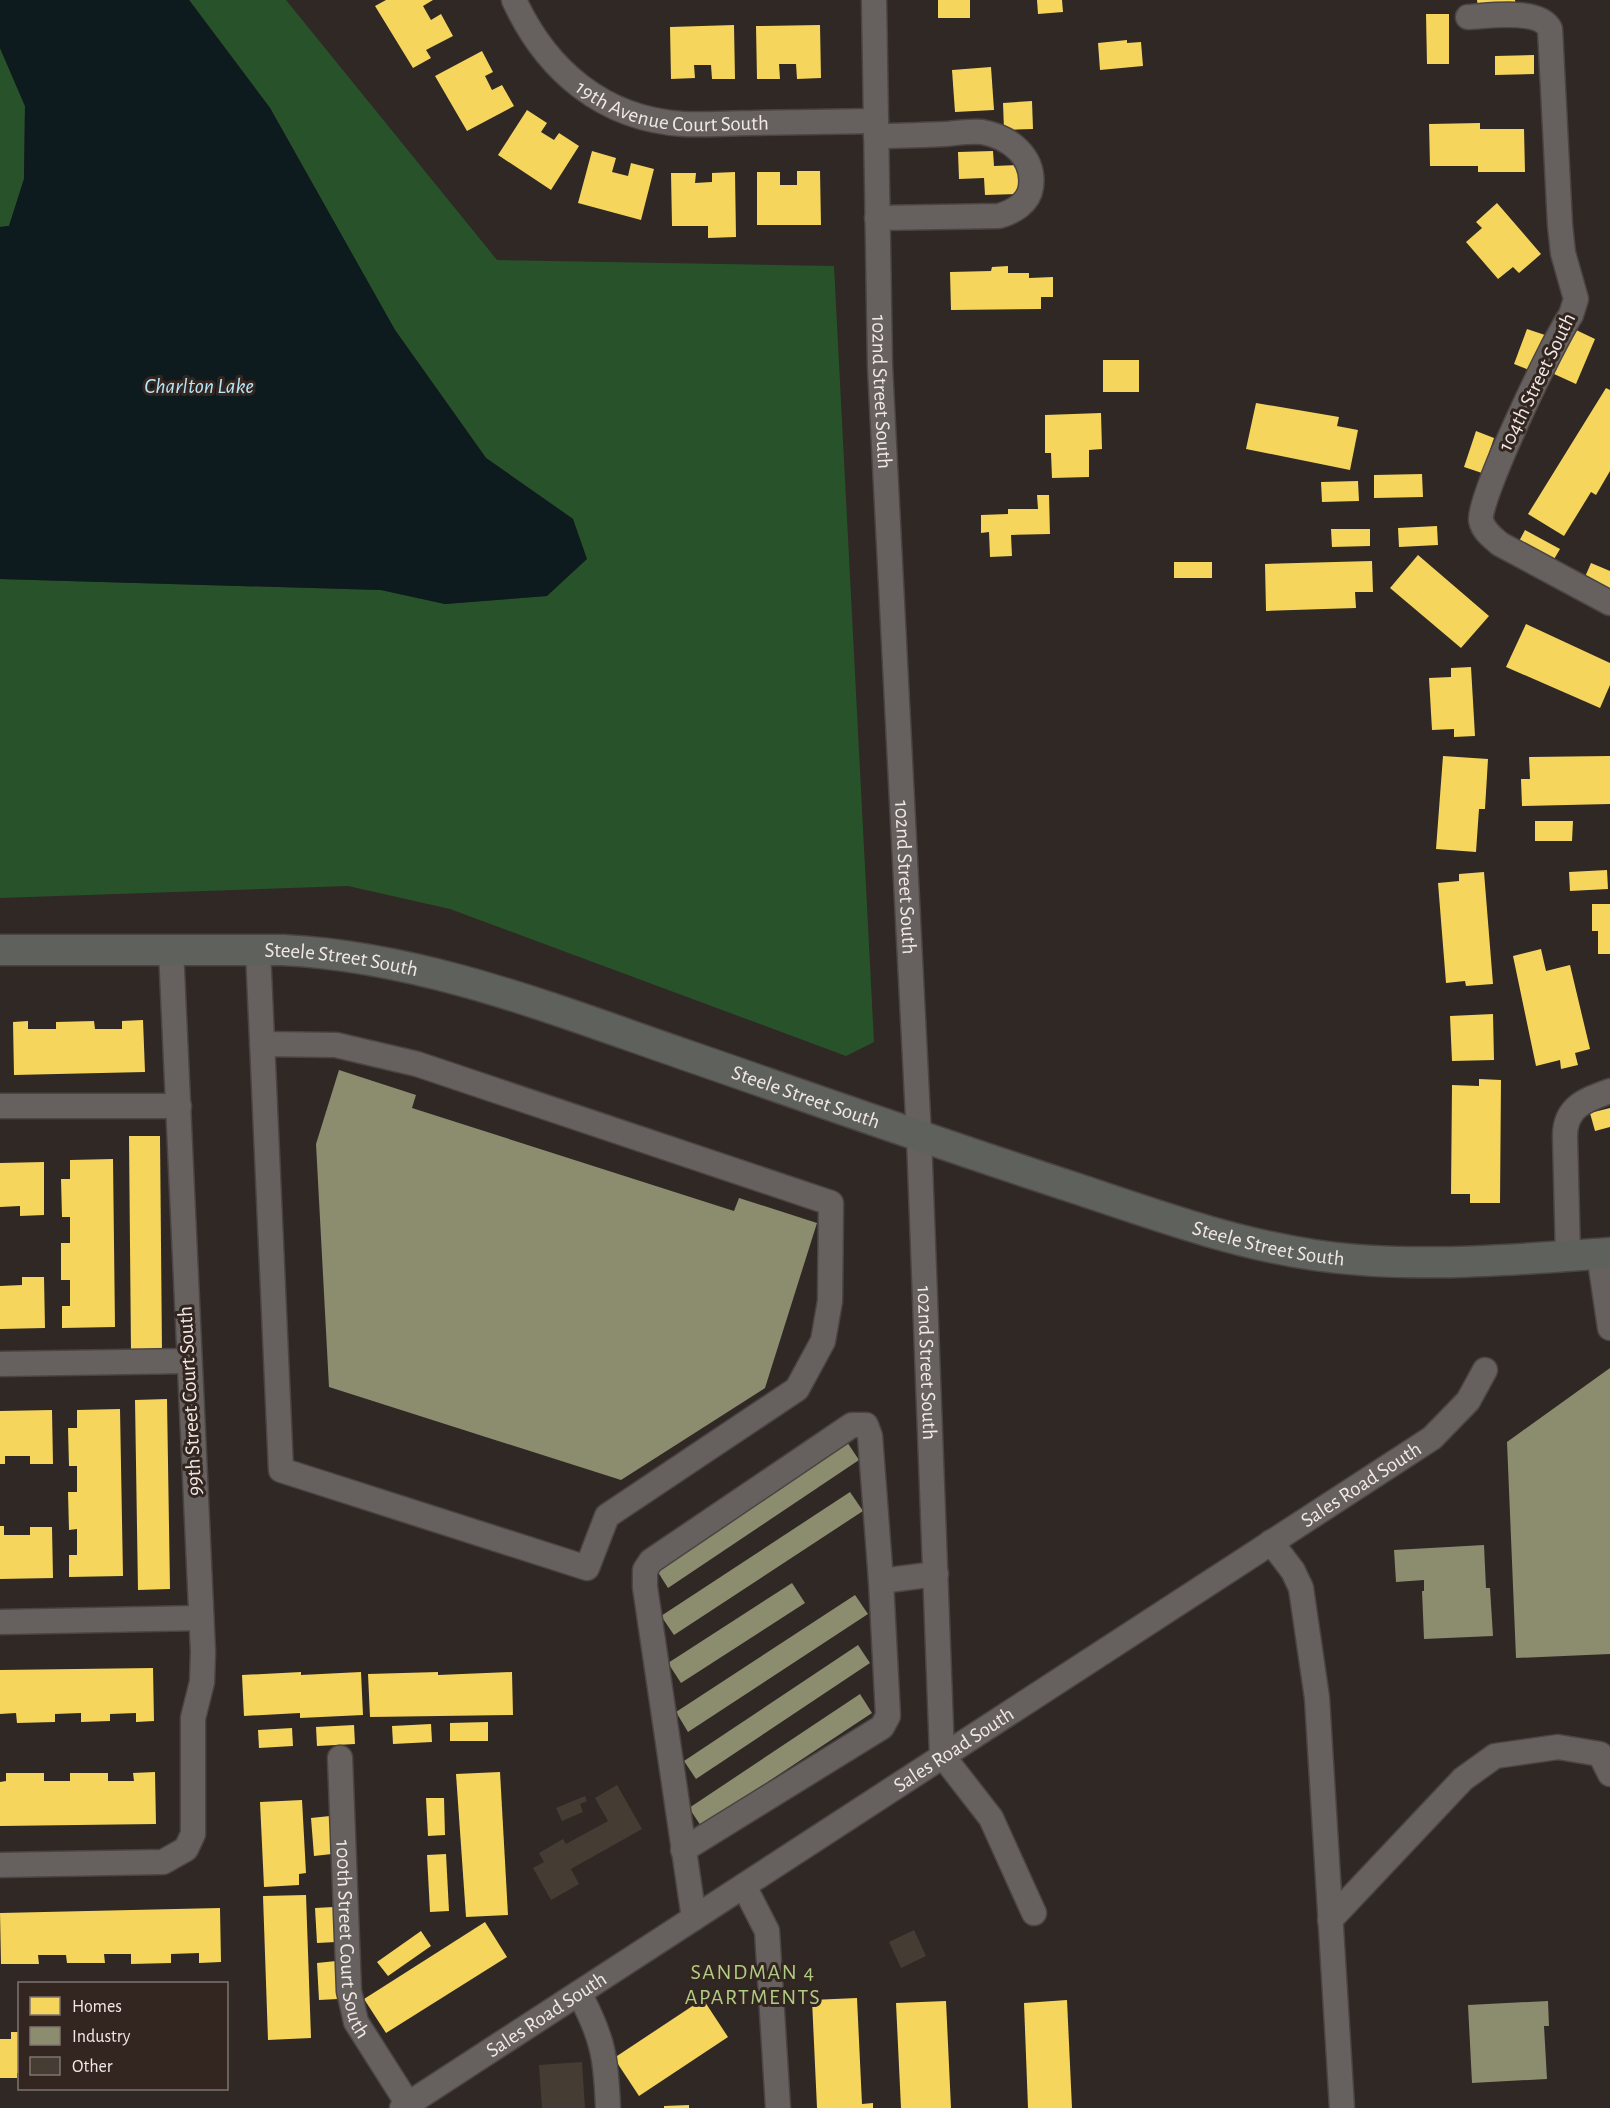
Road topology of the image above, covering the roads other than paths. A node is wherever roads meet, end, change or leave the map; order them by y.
1 (514, 0) edge
2 (874, 0) edge
3 (1468, 17) dead end
4 (876, 128) junction
5 (877, 218) junction
6 (1610, 603) edge
7 (171, 949) junction
8 (0, 950) edge
9 (258, 950) junction
10 (262, 1044) junction
11 (1610, 1091) edge
12 (0, 1106) edge
13 (179, 1106) junction
14 (919, 1137) junction
15 (1604, 1254) edge
16 (1568, 1256) junction
17 (1610, 1328) edge
18 (188, 1361) junction
19 (0, 1364) edge
20 (1485, 1370) dead end
21 (1271, 1542) junction
22 (936, 1574) junction
23 (881, 1581) junction
24 (201, 1618) junction
25 (0, 1622) edge
26 (942, 1755) junction
27 (340, 1758) dead end
28 (1610, 1774) edge
29 (683, 1850) junction
30 (0, 1865) edge
31 (744, 1886) junction
32 (1034, 1913) dead end
33 (694, 1918) junction
34 (1330, 1920) junction
35 (579, 1993) junction
36 (405, 2106) edge
37 (608, 2108) edge
38 (778, 2108) edge
39 (1342, 2108) edge

1 - 4 street, 19th Avenue Court South
2 - 4 street, 102nd Street South
3 - 6 street, 104th Street South
4 - 5 street, 102nd Street South
4 - 5 street, 19th Avenue Court South
5 - 14 street, 102nd Street South
7 - 8 main road, Steele Street South
7 - 9 main road, Steele Street South
7 - 13 street, 99th Street Court South
9 - 10 street
9 - 14 main road, Steele Street South
10 - 10 street
11 - 16 street
12 - 13 street
13 - 18 street, 99th Street Court South
14 - 16 main road, Steele Street South
14 - 22 street, 102nd Street South
15 - 16 main road, Steele Street South
15 - 17 street
18 - 19 street
18 - 24 street, 99th Street Court South
20 - 21 street, Sales Road South
21 - 26 street, Sales Road South
21 - 34 street
22 - 23 street
22 - 26 street, 102nd Street South
23 - 29 street
23 - 29 street
24 - 25 street
24 - 30 street, 99th Street Court South
26 - 31 street, Sales Road South
26 - 32 street
27 - 36 street, 100th Street Court South
28 - 34 street
29 - 33 street
31 - 33 street, Sales Road South
31 - 38 street
33 - 35 street, Sales Road South
34 - 39 street
35 - 36 street, Sales Road South
35 - 37 street

